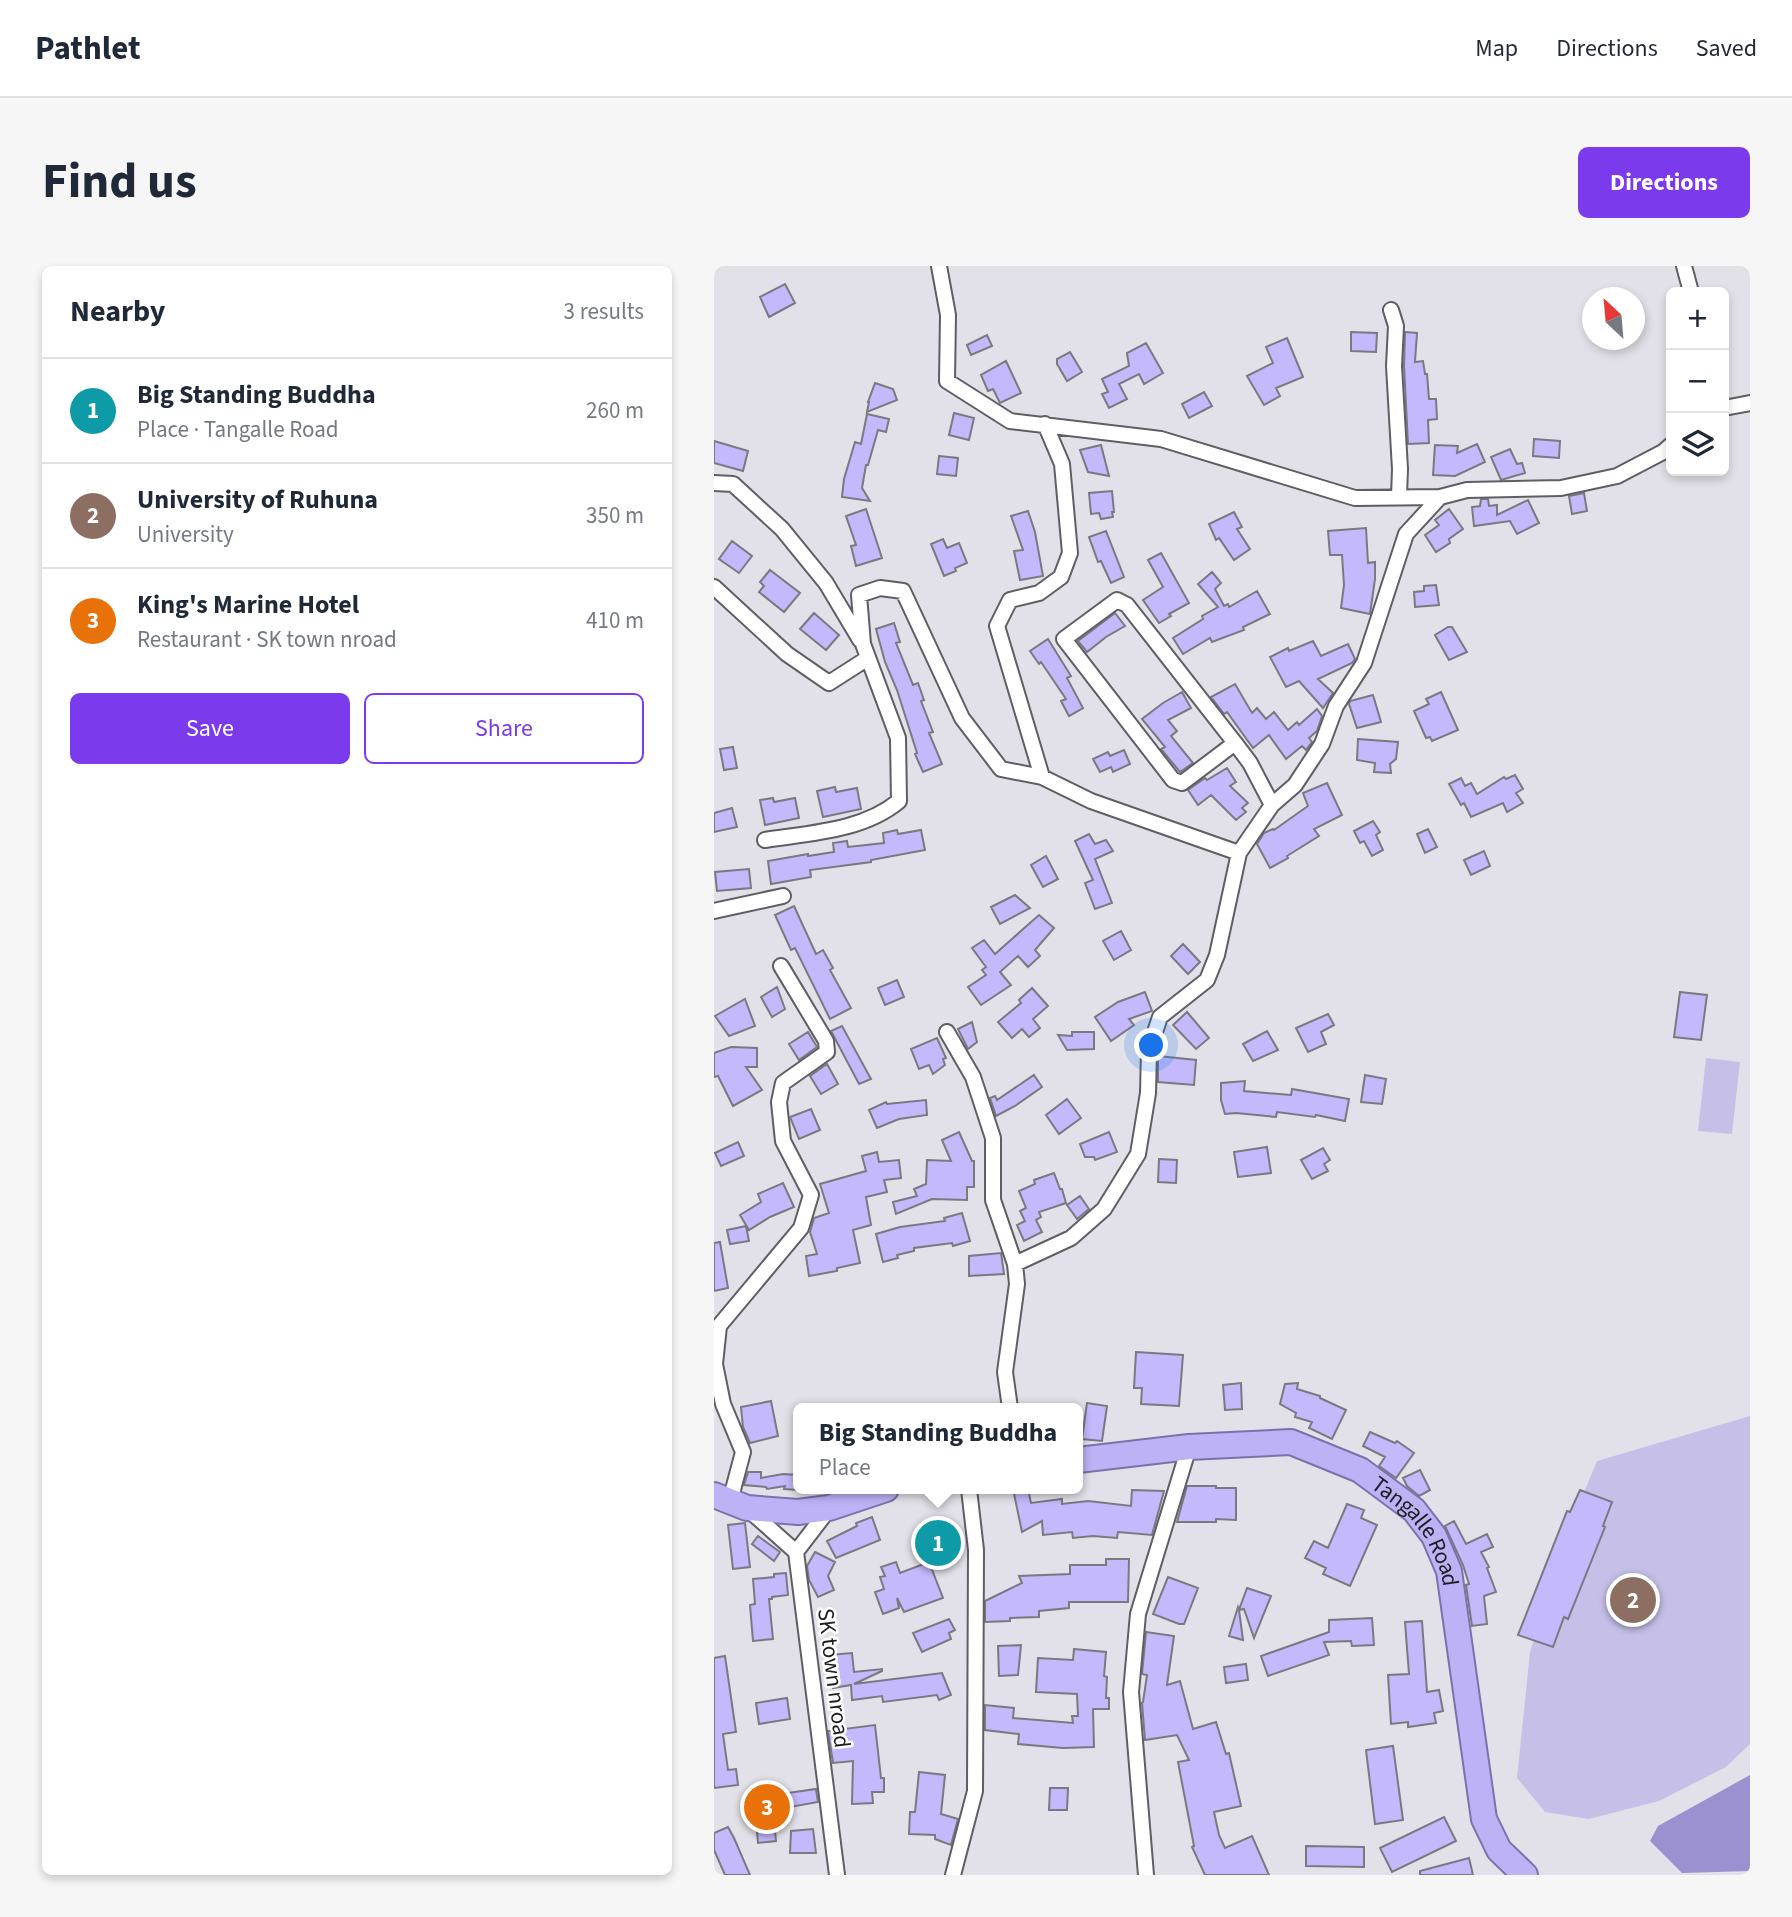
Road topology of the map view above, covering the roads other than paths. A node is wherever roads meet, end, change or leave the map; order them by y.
1 (939, 266) edge
2 (1684, 266) edge
3 (1690, 287) edge
4 (1391, 310) dead end
5 (1750, 403) edge
6 (1729, 407) edge
7 (1045, 424) junction
8 (1666, 449) edge
9 (714, 483) edge
10 (1399, 496) junction
11 (1440, 497) junction
12 (714, 587) edge
13 (863, 644) junction
14 (868, 659) junction
15 (1235, 743) junction
16 (1042, 777) junction
17 (1272, 805) junction
18 (765, 840) dead end
19 (1239, 853) junction
20 (783, 895) dead end
21 (714, 911) edge
22 (781, 965) dead end
23 (947, 1032) dead end
24 (1015, 1264) junction
25 (1009, 1403) edge
26 (1189, 1447) junction
27 (1083, 1459) edge
28 (871, 1494) edge
29 (970, 1494) edge
30 (731, 1501) edge
31 (829, 1508) junction
32 (796, 1552) junction
33 (837, 1875) edge
34 (954, 1875) edge
35 (1146, 1875) edge
36 (1525, 1875) edge

1 - 7 street
2 - 3 street
4 - 10 street
5 - 6 street
7 - 10 street
7 - 16 street
8 - 11 street
9 - 13 street
10 - 11 street
11 - 17 street
12 - 14 street
13 - 14 street
13 - 16 street
14 - 18 street
15 - 15 street
15 - 17 street
16 - 19 street
17 - 19 street
19 - 24 street
20 - 21 street
22 - 30 street
23 - 24 street
24 - 25 street
26 - 27 highway, Tangalle Road
26 - 35 street
26 - 36 highway, Tangalle Road
28 - 31 highway
29 - 34 street
30 - 31 highway
30 - 32 street
31 - 32 street
32 - 33 street, SK town nroad

